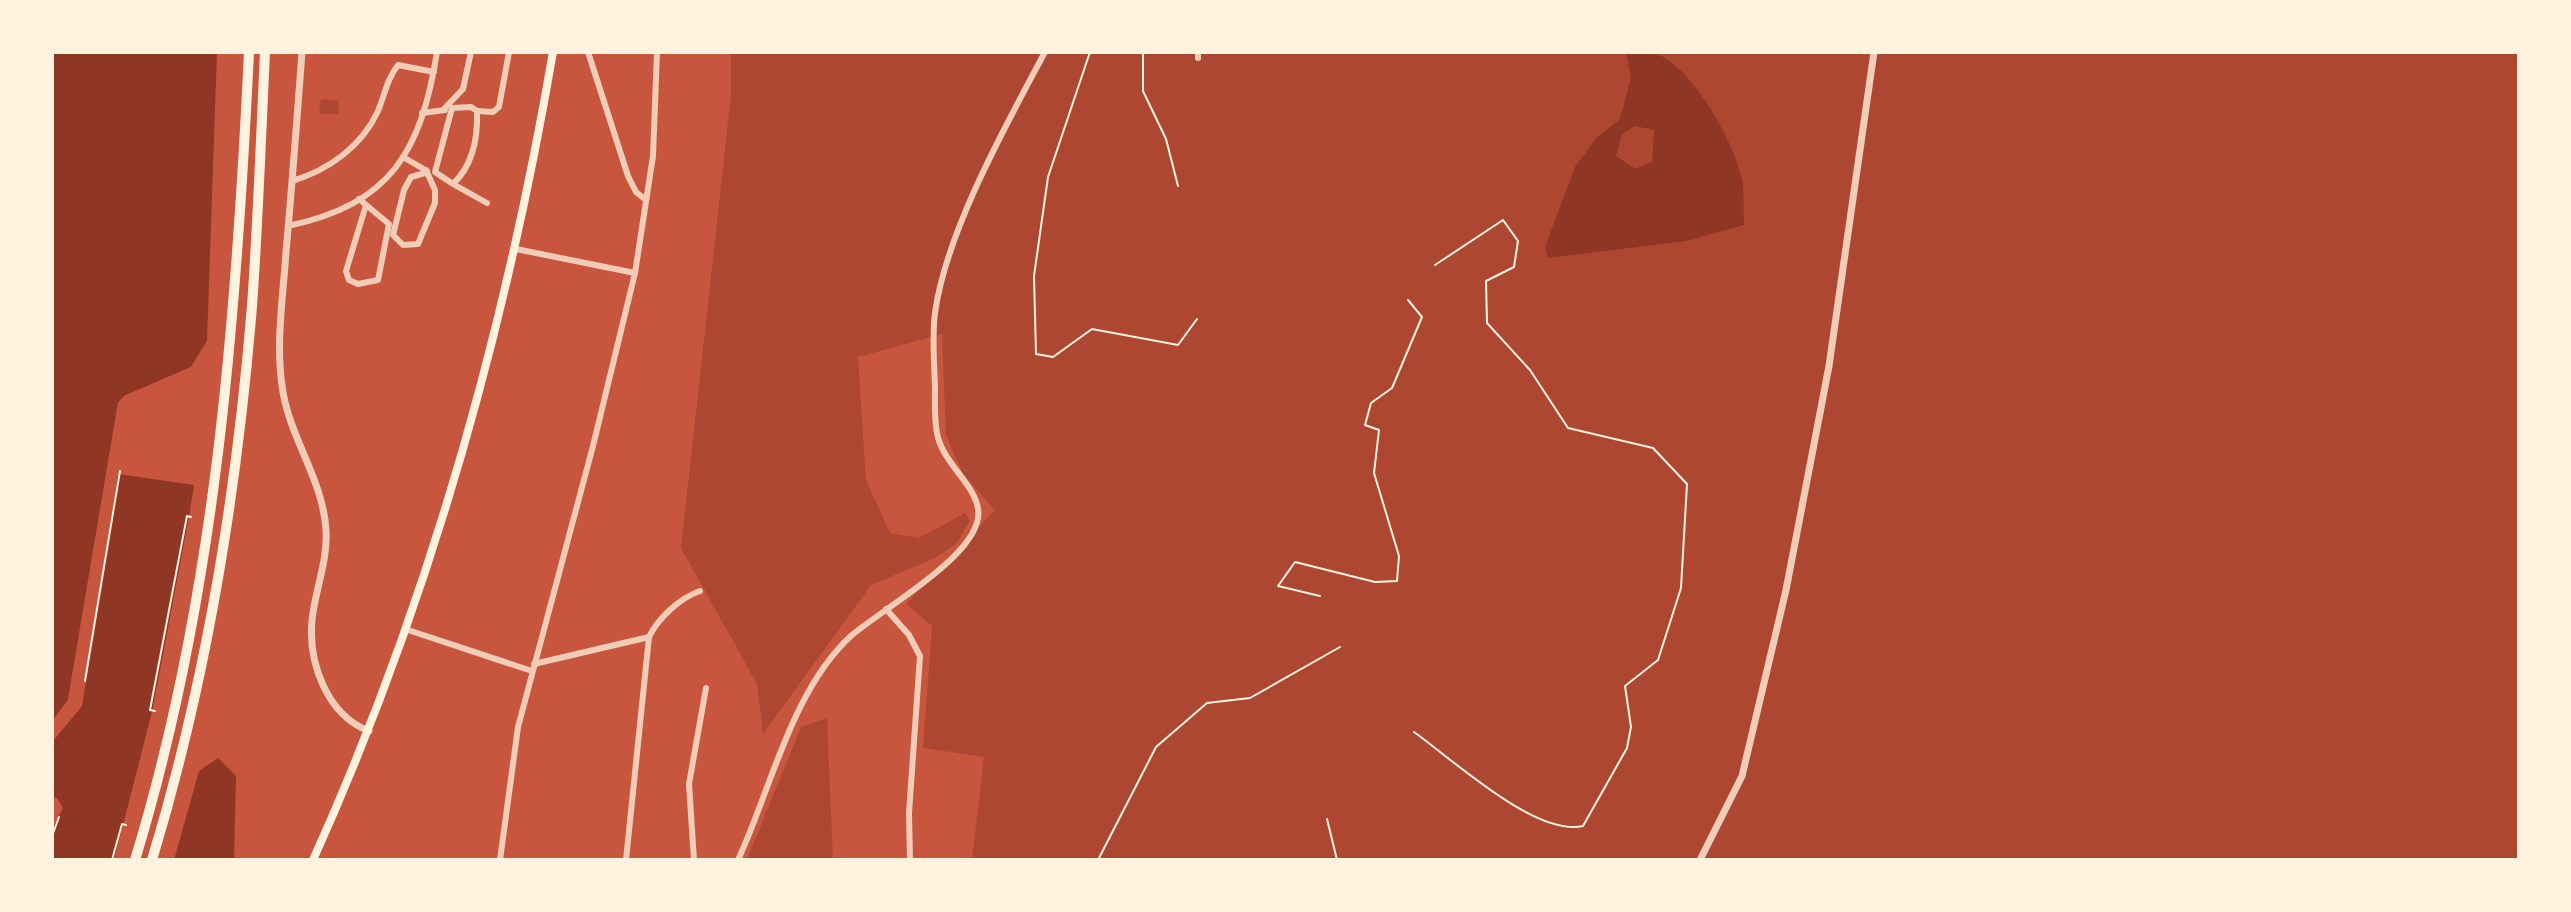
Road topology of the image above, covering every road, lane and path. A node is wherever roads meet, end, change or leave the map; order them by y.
1 (249, 52) edge
2 (265, 52) edge
3 (302, 52) edge
4 (437, 52) edge
5 (471, 52) edge
6 (509, 52) edge
7 (553, 52) edge
8 (591, 52) edge
9 (657, 52) edge
10 (1045, 52) edge
11 (1090, 52) edge
12 (1143, 52) edge
13 (1874, 52) edge
14 (434, 72) junction
15 (452, 108) junction
16 (443, 110) junction
17 (477, 111) junction
18 (422, 113) junction
19 (403, 157) junction
20 (426, 172) junction
21 (435, 172) junction
22 (292, 181) junction
23 (453, 184) junction
24 (1178, 186) dead end
25 (359, 199) junction
26 (646, 200) junction
27 (487, 203) dead end
28 (366, 205) junction
29 (288, 226) junction
30 (516, 249) junction
31 (1435, 265) dead end
32 (635, 273) junction
33 (1408, 300) dead end
34 (1197, 319) dead end
35 (120, 471) dead end
36 (191, 517) dead end
37 (176, 580) junction
38 (181, 581) dead end
39 (700, 591) dead end
40 (1320, 596) dead end
41 (886, 609) junction
42 (408, 630) junction
43 (649, 637) junction
44 (163, 644) junction
45 (169, 645) dead end
46 (1340, 647) dead end
47 (533, 668) junction
48 (85, 681) dead end
49 (706, 688) dead end
50 (155, 711) dead end
51 (369, 731) junction
52 (1414, 732) dead end
53 (59, 817) dead end
54 (1327, 819) dead end
55 (126, 825) dead end
56 (52, 836) edge
57 (112, 860) edge
58 (135, 860) edge
59 (152, 860) edge
60 (313, 860) edge
61 (500, 860) edge
62 (626, 860) edge
63 (694, 860) edge
64 (738, 860) edge
65 (910, 860) edge
66 (1098, 860) edge
67 (1337, 860) edge
68 (1700, 860) edge

1 - 58 highway
2 - 59 highway
3 - 22 street
4 - 14 street
5 - 16 street
6 - 17 street
7 - 30 main road
8 - 26 street
9 - 26 street
10 - 41 street
11 - 34 path
12 - 24 path
13 - 68 street
14 - 18 street
14 - 22 street
15 - 16 street
15 - 17 street
15 - 21 street
16 - 18 street
17 - 23 street
18 - 19 street
19 - 20 street
19 - 25 street
20 - 20 street
20 - 21 street
21 - 23 street
22 - 29 street
23 - 27 street
25 - 28 street
25 - 29 street
26 - 32 street
28 - 28 street
29 - 51 street
30 - 32 street
30 - 42 main road
31 - 52 path
32 - 47 street
33 - 40 path
35 - 48 path
36 - 37 path
37 - 38 path
37 - 44 path
39 - 43 street
41 - 64 street
41 - 65 street
42 - 47 street
42 - 51 main road
43 - 47 street
43 - 62 street
44 - 45 path
44 - 50 path
46 - 66 path
47 - 61 street
49 - 63 street
51 - 60 main road
53 - 56 path
54 - 67 path
55 - 57 path

